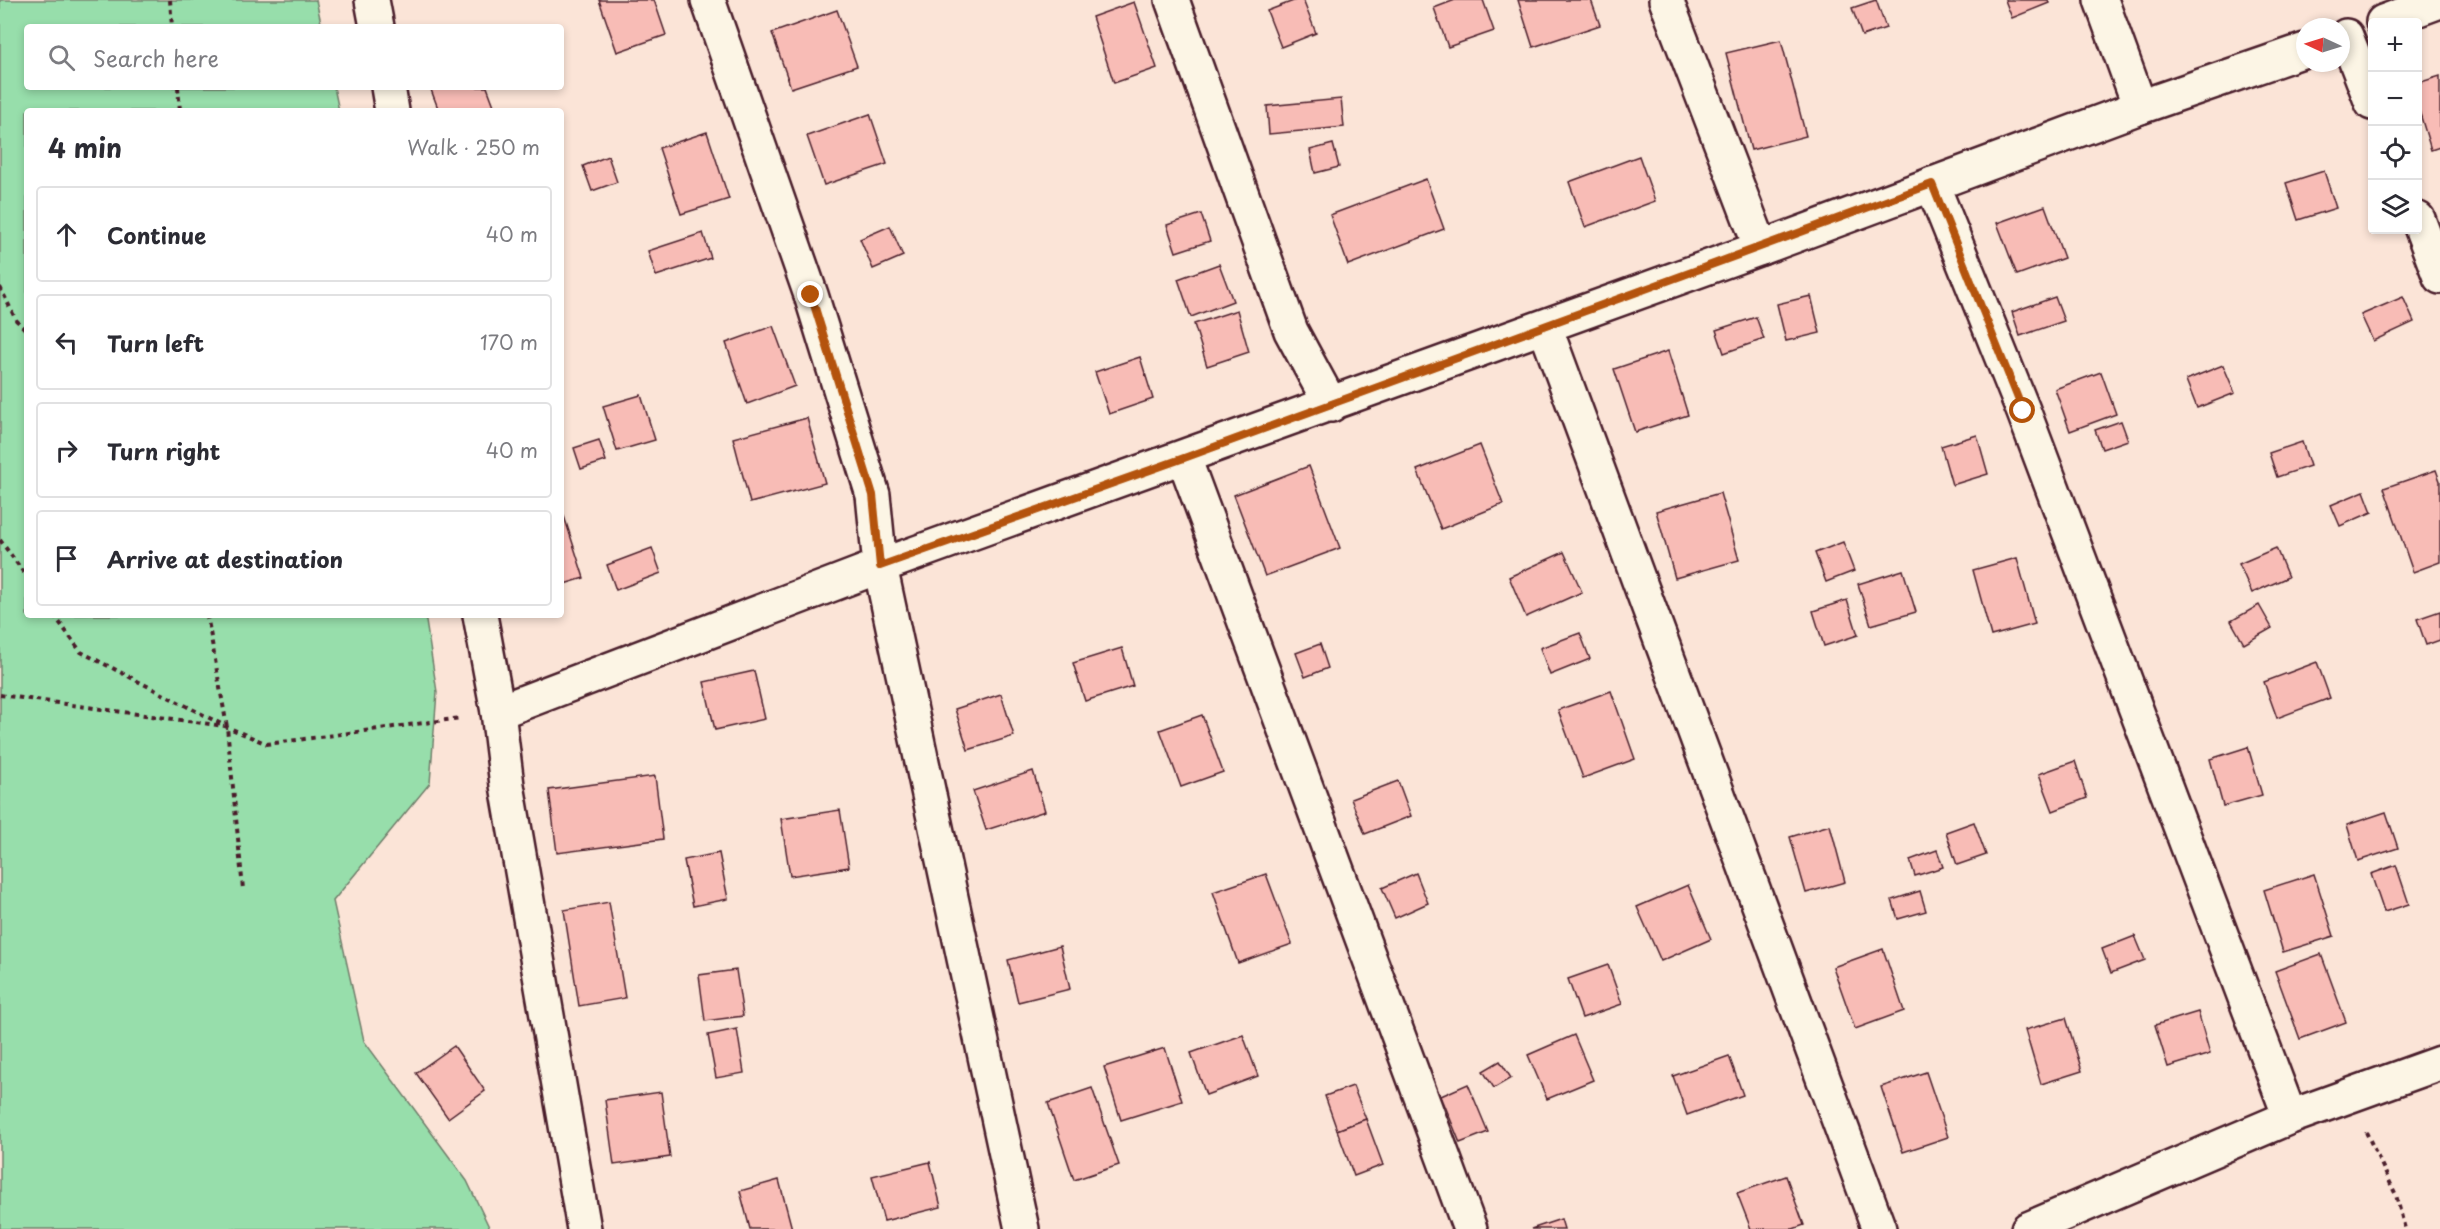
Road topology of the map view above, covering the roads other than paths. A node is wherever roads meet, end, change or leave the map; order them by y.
1 (372, 0) edge
2 (708, 0) edge
3 (1172, 0) edge
4 (1666, 0) edge
5 (2101, 0) edge
6 (2440, 1) edge
7 (2394, 18) edge
8 (376, 24) edge
9 (2353, 33) edge
10 (2296, 53) edge
11 (2368, 86) edge
12 (388, 90) edge
13 (2140, 107) junction
14 (392, 108) edge
15 (1932, 184) junction
16 (2422, 230) edge
17 (1761, 248) junction
18 (2440, 277) edge
19 (1545, 327) junction
20 (1331, 405) junction
21 (1184, 458) junction
22 (880, 566) junction
23 (481, 618) edge
24 (498, 712) junction
25 (2440, 1063) edge
26 (2290, 1117) junction
27 (584, 1229) edge
28 (1022, 1229) edge
29 (1470, 1229) edge
30 (1879, 1229) edge
31 (2028, 1229) edge

1 - 8 street
2 - 22 street
3 - 20 street
4 - 17 street
5 - 13 street
6 - 7 street
9 - 11 street
10 - 13 street
12 - 14 street
13 - 15 street
15 - 17 street
15 - 26 street
16 - 18 street
17 - 19 street
19 - 20 street
19 - 30 street
20 - 21 street
21 - 22 street
21 - 29 street
22 - 24 street
22 - 28 street
23 - 24 street
24 - 27 street
25 - 26 street
26 - 31 street

